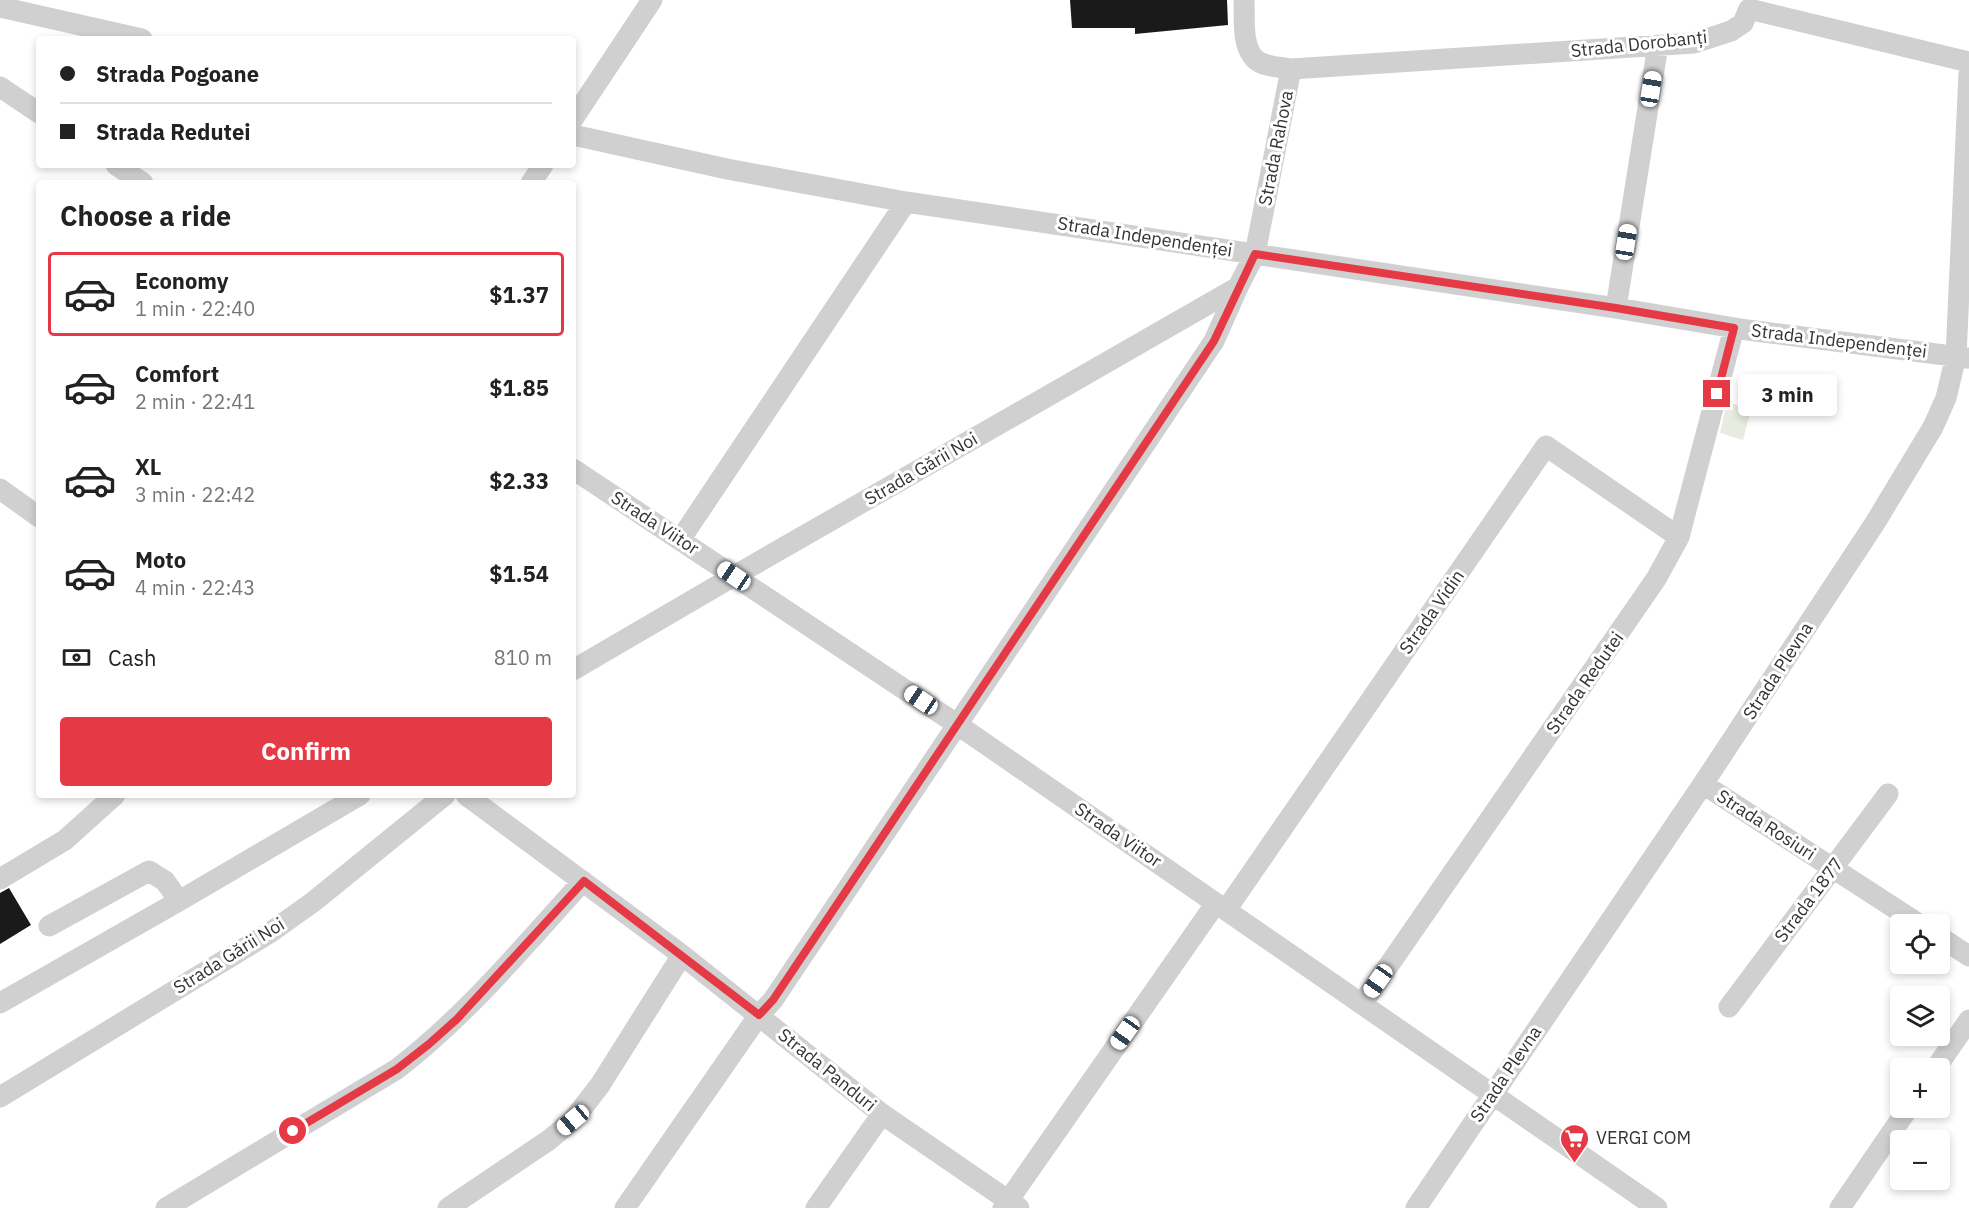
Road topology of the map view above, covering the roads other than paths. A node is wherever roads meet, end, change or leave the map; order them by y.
1 (652, 0) edge
2 (1244, 0) edge
3 (1749, 5) edge
4 (0, 7) edge
5 (128, 36) edge
6 (1658, 45) junction
7 (1969, 62) edge
8 (1291, 69) junction
9 (1969, 72) edge
10 (0, 87) edge
11 (36, 111) edge
12 (576, 114) edge
13 (576, 136) edge
14 (120, 168) edge
15 (138, 180) edge
16 (906, 202) junction
17 (1255, 254) junction
18 (1238, 287) junction
19 (1616, 308) junction
20 (1734, 328) junction
21 (1963, 357) edge
22 (576, 471) edge
23 (0, 489) edge
24 (36, 515) edge
25 (1680, 537) junction
26 (680, 540) junction
27 (734, 576) junction
28 (576, 668) edge
29 (958, 726) junction
30 (1703, 784) junction
31 (1888, 794) dead end
32 (112, 798) edge
33 (355, 798) edge
34 (441, 798) edge
35 (470, 798) edge
36 (1833, 868) junction
37 (0, 879) edge
38 (584, 881) junction
39 (179, 901) junction
40 (1221, 906) junction
41 (1904, 914) edge
42 (49, 926) dead end
43 (1950, 944) edge
44 (682, 955) junction
45 (1969, 956) edge
46 (0, 1003) edge
47 (1362, 1004) junction
48 (1730, 1007) dead end
49 (759, 1015) junction
50 (1969, 1020) edge
51 (1943, 1058) edge
52 (1493, 1094) junction
53 (0, 1097) edge
54 (882, 1114) junction
55 (1901, 1118) edge
56 (1010, 1206) edge
57 (166, 1208) edge
58 (448, 1208) edge
59 (625, 1208) edge
60 (816, 1208) edge
61 (1416, 1208) edge
62 (1657, 1208) edge
63 (1840, 1208) edge

1 - 12 street
2 - 8 street, Strada Rahova
3 - 6 street, Strada Dorobanți
3 - 7 street, Strada Dorobanți
4 - 5 street
6 - 8 street, Strada Dorobanți
6 - 19 street
8 - 17 street, Strada Rahova
9 - 21 street, Strada Plevna
10 - 11 street
13 - 16 street, Strada Independenței
14 - 15 street
16 - 17 street, Strada Independenței
16 - 26 street
17 - 18 street
17 - 19 street, Strada Independenței
18 - 27 street, Strada Gării Noi
18 - 29 street
19 - 20 street, Strada Independenței
20 - 21 street, Strada Independenței
20 - 25 street, Strada Redutei
21 - 30 street, Strada Plevna
22 - 26 street, Strada Viitor
23 - 24 street
25 - 40 street, Strada Vidin
25 - 47 street, Strada Redutei
26 - 27 street, Strada Viitor
27 - 28 street, Strada Gării Noi
27 - 29 street, Strada Viitor
29 - 40 street, Strada Viitor
29 - 49 street
30 - 36 street, Strada Rosiuri
30 - 52 street, Strada Plevna
31 - 36 street, Strada 1877
32 - 37 street
33 - 39 street
34 - 53 street, Strada Gării Noi
35 - 38 street, Strada Panduri
36 - 41 street, Strada Rosiuri
36 - 48 street, Strada 1877
38 - 44 street, Strada Panduri
38 - 57 street
39 - 42 street
39 - 46 street
40 - 47 street, Strada Viitor
40 - 56 street
43 - 45 street
44 - 49 street, Strada Panduri
44 - 58 street
47 - 52 street, Strada Viitor
49 - 54 street, Strada Panduri
49 - 59 street
50 - 51 street
52 - 61 street, Strada Plevna
52 - 62 street, Strada Viitor
54 - 56 street, Strada Panduri
54 - 60 street
55 - 63 street

